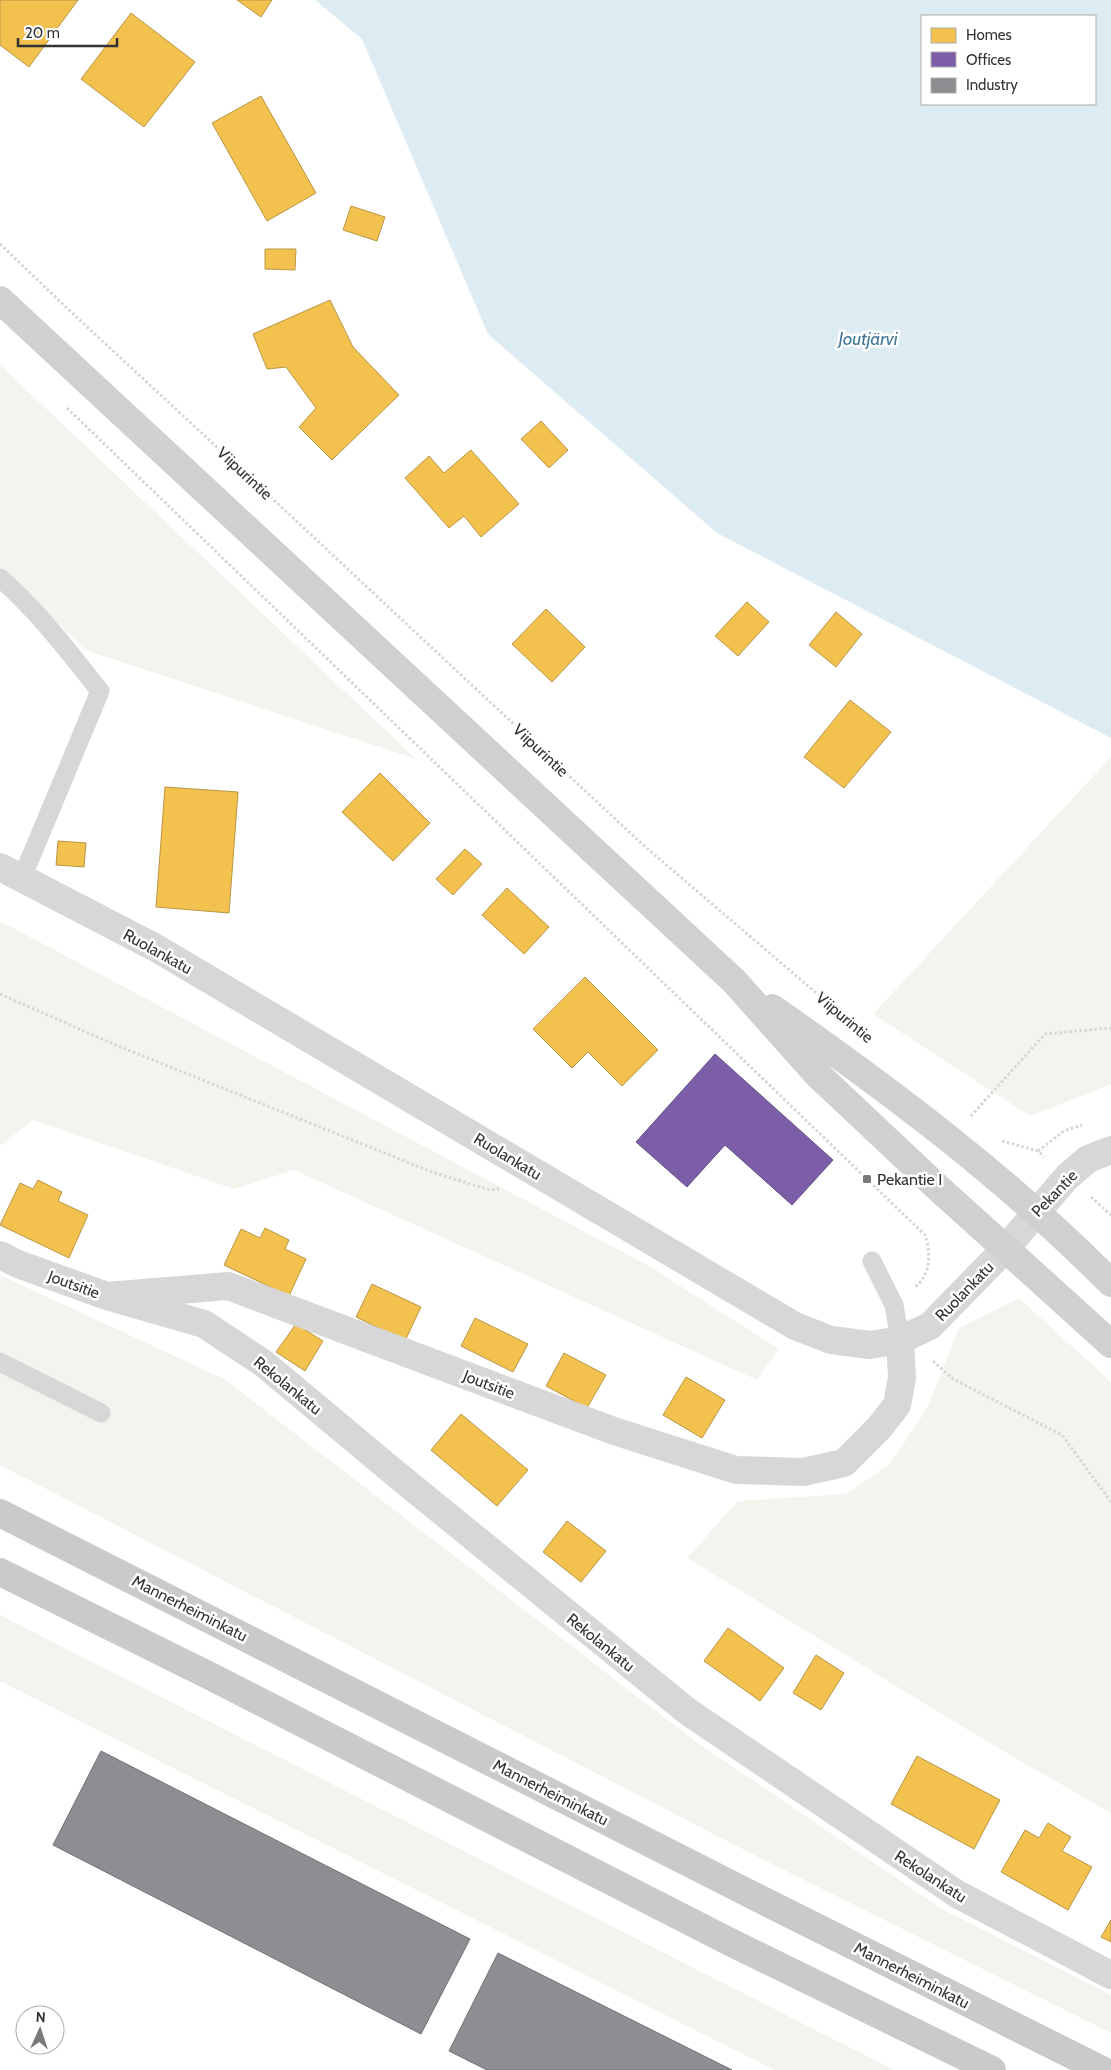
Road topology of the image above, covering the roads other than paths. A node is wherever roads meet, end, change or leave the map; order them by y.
1 (0, 300) edge
2 (0, 578) edge
3 (11, 873) edge
4 (734, 981) junction
5 (1111, 1150) edge
6 (1035, 1212) junction
7 (1006, 1248) junction
8 (0, 1255) edge
9 (872, 1261) dead end
10 (1111, 1283) edge
11 (107, 1296) junction
12 (903, 1339) junction
13 (1111, 1344) edge
14 (0, 1362) edge
15 (101, 1412) dead end
16 (0, 1513) edge
17 (0, 1572) edge
18 (1111, 1974) edge
19 (992, 2070) edge
20 (1102, 2070) edge

1 - 4 main road, Viipurintie
2 - 3 lane
3 - 12 street, Ruolankatu
4 - 6 main road, Viipurintie
4 - 7 main road, Viipurintie
5 - 6 street, Pekantie
6 - 7 street, Pekantie
6 - 10 main road, Viipurintie
7 - 12 street, Ruolankatu
7 - 13 main road, Viipurintie
8 - 11 street, Joutsitie
9 - 12 lane
11 - 12 street, Joutsitie
11 - 18 street, Rekolankatu
14 - 15 lane
16 - 20 main road, Mannerheiminkatu
17 - 19 main road

